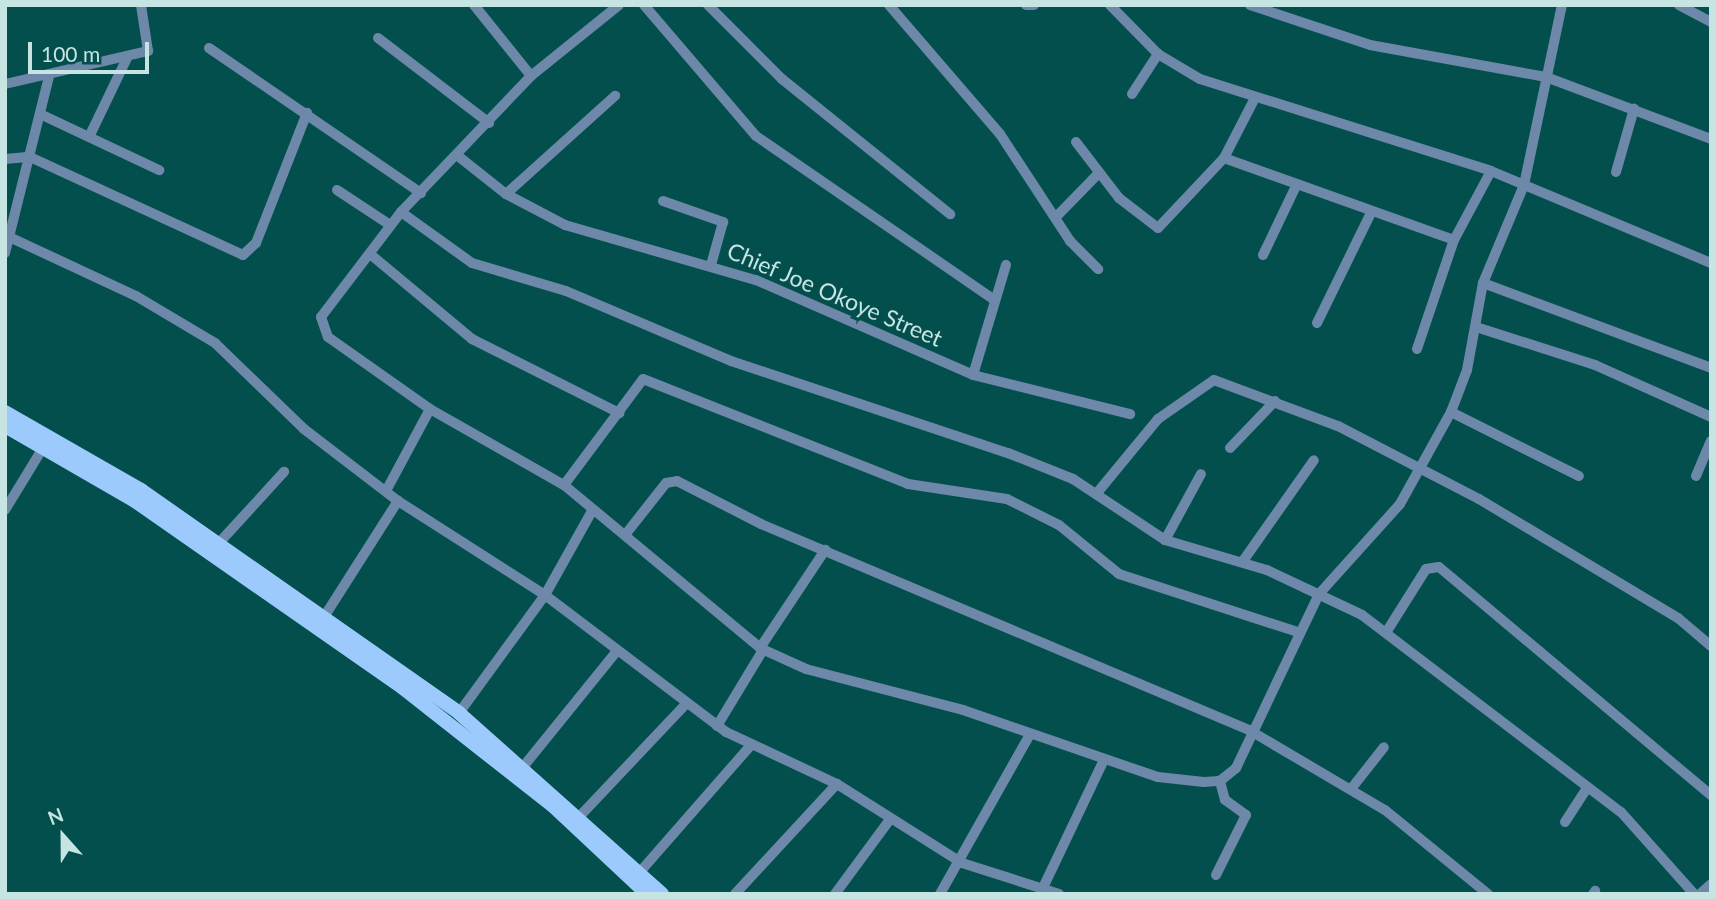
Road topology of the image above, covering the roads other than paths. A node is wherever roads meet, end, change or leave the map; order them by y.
1 (141, 5) edge
2 (474, 5) edge
3 (644, 5) edge
4 (708, 5) edge
5 (888, 5) edge
6 (1026, 5) edge
7 (1034, 5) edge
8 (1110, 5) edge
9 (1250, 5) edge
10 (1562, 5) edge
11 (1679, 5) edge
12 (617, 6) edge
13 (1711, 22) edge
14 (378, 38) dead end
15 (209, 48) dead end
16 (1157, 54) junction
17 (127, 58) junction
18 (531, 76) junction
19 (50, 77) junction
20 (1546, 77) junction
21 (5, 84) edge
22 (1132, 94) dead end
23 (615, 96) dead end
24 (1255, 98) junction
25 (1634, 109) junction
26 (307, 113) junction
27 (40, 114) junction
28 (489, 123) junction
29 (90, 135) junction
30 (1711, 139) edge
31 (1076, 142) dead end
32 (458, 156) junction
33 (30, 157) junction
34 (1224, 158) junction
35 (5, 159) edge
36 (159, 170) dead end
37 (1491, 172) junction
38 (1616, 172) dead end
39 (1098, 174) junction
40 (1524, 185) junction
41 (1296, 186) junction
42 (337, 190) dead end
43 (421, 193) junction
44 (506, 194) junction
45 (663, 201) dead end
46 (401, 212) junction
47 (1371, 213) junction
48 (950, 214) dead end
49 (1056, 217) junction
50 (390, 225) junction
51 (8, 235) edge
52 (1454, 240) junction
53 (5, 253) edge
54 (370, 254) junction
55 (1263, 255) dead end
56 (1711, 263) edge
57 (711, 265) junction
58 (1006, 265) dead end
59 (1098, 269) dead end
60 (1483, 283) junction
61 (996, 300) junction
62 (1317, 323) dead end
63 (1476, 327) junction
64 (1418, 349) dead end
65 (1711, 368) edge
66 (973, 375) junction
67 (1275, 401) junction
68 (430, 409) junction
69 (5, 412) edge
70 (1451, 412) junction
71 (619, 413) junction
72 (1130, 414) dead end
73 (1711, 417) edge
74 (5, 426) edge
75 (1711, 441) edge
76 (44, 446) junction
77 (1230, 448) dead end
78 (1314, 460) dead end
79 (285, 471) dead end
80 (1201, 474) dead end
81 (1422, 474) junction
82 (1696, 476) dead end
83 (1579, 477) dead end
84 (564, 485) junction
85 (386, 491) junction
86 (1097, 493) junction
87 (398, 502) junction
88 (593, 509) junction
89 (5, 510) edge
90 (625, 535) junction
91 (1165, 540) junction
92 (218, 544) junction
93 (825, 550) junction
94 (1243, 561) junction
95 (1319, 594) junction
96 (545, 595) junction
97 (324, 617) junction
98 (1387, 631) junction
99 (1298, 632) junction
100 (1711, 646) edge
101 (761, 649) junction
102 (617, 651) junction
103 (685, 705) junction
104 (459, 713) junction
105 (717, 726) junction
106 (1249, 730) junction
107 (1030, 734) junction
108 (752, 744) junction
109 (1384, 747) dead end
110 (1104, 760) junction
111 (523, 767) junction
112 (1220, 781) junction
113 (837, 784) junction
114 (1587, 788) junction
115 (1352, 789) junction
116 (1711, 795) edge
117 (579, 817) junction
118 (891, 818) junction
119 (1565, 822) dead end
120 (962, 863) junction
121 (639, 873) junction
122 (1216, 875) dead end
123 (1711, 884) edge
124 (1041, 892) edge
125 (647, 894) edge
126 (662, 894) edge
127 (735, 894) edge
128 (835, 894) edge
129 (940, 894) edge
130 (1059, 894) edge
131 (1488, 894) edge
132 (1694, 894) edge
133 (1700, 894) edge

1 - 17 street
2 - 18 street
3 - 61 street
4 - 48 street
5 - 49 street
6 - 7 street
8 - 16 street
9 - 20 street
10 - 20 street
11 - 13 street
12 - 18 street
14 - 28 street
15 - 26 street
16 - 22 street
16 - 24 street
17 - 19 street
17 - 29 street
18 - 28 street
19 - 21 street
19 - 27 street
20 - 25 street
20 - 40 street
23 - 44 street
24 - 34 street
24 - 37 street
25 - 30 street
25 - 38 street
26 - 33 street
26 - 43 street
27 - 29 street
27 - 33 street
28 - 32 street
29 - 36 street
31 - 39 street
32 - 43 street
32 - 44 street, Chief Joe Okoye Street
33 - 35 street
33 - 51 street
34 - 39 street
34 - 41 street
37 - 40 street
37 - 52 street
39 - 49 street
40 - 56 street
40 - 60 street
41 - 47 street
41 - 55 street
42 - 50 street
43 - 46 street
44 - 57 street, Chief Joe Okoye Street
45 - 57 street
46 - 50 street
46 - 86 street
47 - 52 street
47 - 62 street
49 - 59 street
50 - 54 street
51 - 53 street
51 - 85 street
52 - 64 street
54 - 68 street
54 - 71 street
57 - 66 street, Chief Joe Okoye Street
58 - 61 street
60 - 63 street
60 - 65 street
61 - 66 street
63 - 70 street
63 - 73 street
66 - 72 street, Chief Joe Okoye Street
67 - 77 street
67 - 81 street
67 - 86 street
68 - 84 street
68 - 85 street
69 - 92 main road
70 - 81 street
70 - 83 street
71 - 84 street
71 - 99 street
74 - 76 main road
75 - 82 street
76 - 89 street
76 - 125 main road
78 - 94 street
79 - 92 street
80 - 91 street
81 - 95 street
81 - 100 street
84 - 88 street
85 - 87 street
86 - 91 street
87 - 96 street
87 - 97 street
88 - 90 street
88 - 96 street
90 - 93 street
90 - 101 street
91 - 94 street
92 - 97 main road
93 - 101 street
93 - 106 street
94 - 95 street
95 - 98 street
95 - 99 street
96 - 102 street
96 - 104 street
97 - 104 main road
98 - 114 street
98 - 116 street
99 - 106 street
101 - 105 street
101 - 107 street
102 - 103 street
102 - 111 street
103 - 105 street
103 - 117 street
104 - 111 main road
105 - 108 street
106 - 112 street
106 - 115 street
107 - 110 street
107 - 120 street
108 - 113 street
108 - 121 street
109 - 115 street
110 - 112 street
110 - 124 street
111 - 117 main road
112 - 122 street
113 - 118 street
113 - 127 street
114 - 119 street
114 - 132 street
115 - 131 street
117 - 121 main road
118 - 120 street
118 - 128 street
120 - 124 street
120 - 129 street
121 - 126 main road
123 - 133 street
124 - 130 street

